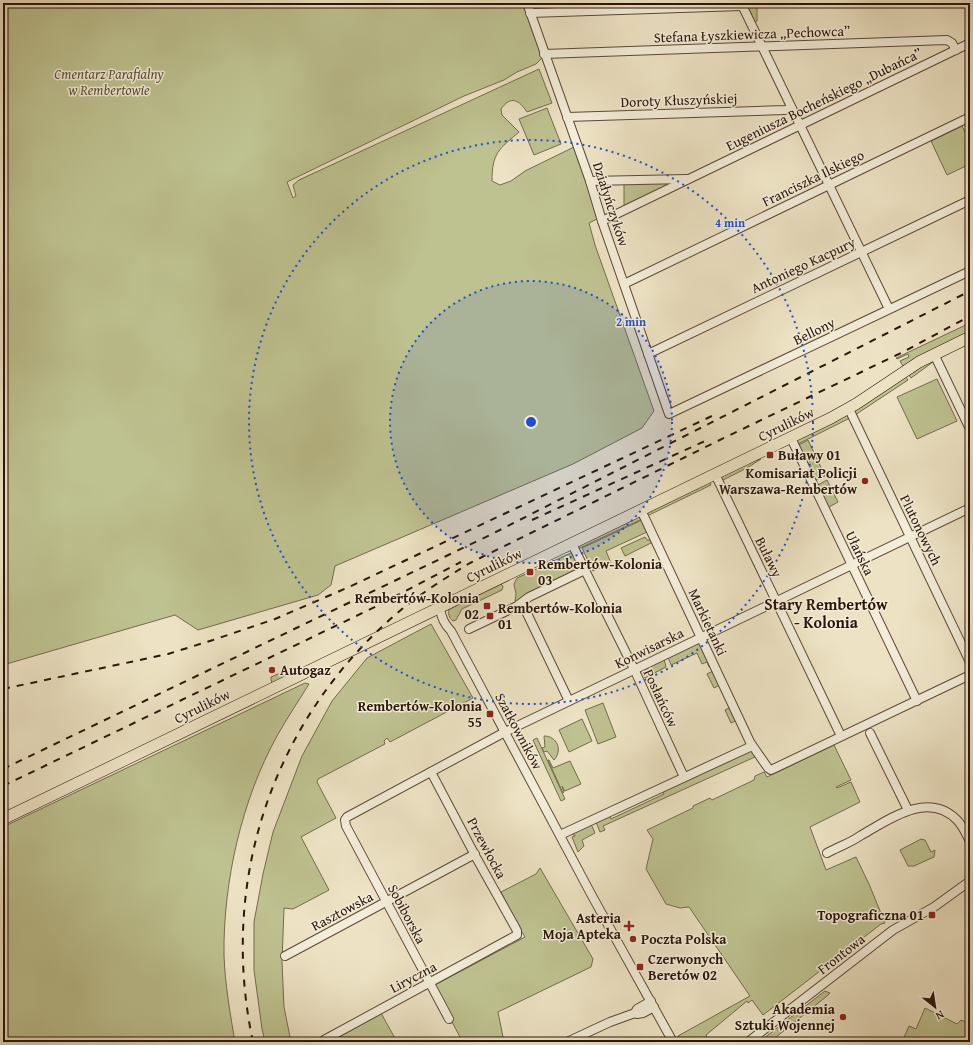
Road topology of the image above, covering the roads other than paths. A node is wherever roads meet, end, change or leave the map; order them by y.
1 (527, 3) edge
2 (741, 4) edge
3 (530, 13) junction
4 (970, 43) edge
5 (763, 47) junction
6 (956, 50) junction
7 (544, 54) junction
8 (792, 108) junction
9 (567, 117) junction
10 (970, 117) edge
11 (800, 125) junction
12 (690, 178) junction
13 (590, 181) junction
14 (829, 185) junction
15 (970, 200) edge
16 (602, 221) junction
17 (862, 252) junction
18 (970, 271) edge
19 (624, 284) junction
20 (889, 309) junction
21 (970, 337) edge
22 (648, 354) junction
23 (934, 354) junction
24 (849, 409) junction
25 (669, 414) joint
26 (969, 426) edge
27 (791, 438) junction
28 (715, 474) junction
29 (970, 508) edge
30 (641, 510) junction
31 (909, 536) junction
32 (572, 544) junction
33 (851, 564) junction
34 (585, 570) junction
35 (776, 601) junction
36 (522, 603) junction
37 (440, 608) junction
38 (469, 629) dead end
39 (701, 637) junction
40 (970, 662) edge
41 (634, 669) junction
42 (970, 675) edge
43 (569, 701) junction
44 (916, 701) junction
45 (504, 732) junction
46 (870, 733) dead end
47 (841, 736) junction
48 (752, 746) junction
49 (431, 772) junction
50 (684, 777) junction
51 (908, 810) junction
52 (3, 819) edge
53 (345, 820) joint
54 (560, 835) junction
55 (970, 841) edge
56 (827, 853) dead end
57 (475, 854) junction
58 (970, 881) edge
59 (386, 902) junction
60 (515, 937) joint
61 (285, 956) dead end
62 (429, 983) junction
63 (652, 1004) junction
64 (449, 1019) dead end
65 (324, 1040) dead end
66 (749, 1041) edge
67 (567, 1042) edge
68 (673, 1042) edge

1 - 3 street, Działyńczyków
2 - 3 street
2 - 5 street
3 - 7 street, Działyńczyków
4 - 6 street, Eugeniusza Bocheńskiego „Dubańca”
5 - 6 street, Stefana Łyszkiewicza „Pechowca”
5 - 7 street, Stefana Łyszkiewicza „Pechowca”
5 - 8 street
6 - 11 street, Eugeniusza Bocheńskiego „Dubańca”
7 - 9 street, Działyńczyków
8 - 9 street, Doroty Kłuszyńskiej
8 - 11 street
9 - 13 street, Działyńczyków
10 - 14 street, Franciszka Ilskiego
11 - 12 street, Eugeniusza Bocheńskiego „Dubańca”
11 - 14 street
12 - 13 street, Eugeniusza Bocheńskiego „Dubańca”
12 - 16 street, Eugeniusza Bocheńskiego „Dubańca”
13 - 16 street, Działyńczyków
14 - 17 street
14 - 19 street, Franciszka Ilskiego
15 - 17 street, Antoniego Kacpury
16 - 19 street, Działyńczyków
17 - 20 street
17 - 22 street, Antoniego Kacpury
18 - 20 street, Bellony
19 - 22 street, Działyńczyków
20 - 25 street, Bellony
21 - 23 main road, Cyrulików
22 - 25 street, Działyńczyków
23 - 24 main road, Cyrulików
23 - 26 street
24 - 27 main road, Cyrulików
24 - 31 street, Plutonowych
27 - 28 main road, Cyrulików
27 - 33 street, Ułańska
28 - 30 main road, Cyrulików
28 - 35 street, Buławy
29 - 31 street, Konwisarska
30 - 32 main road, Cyrulików
30 - 39 street, Markietanki
31 - 33 street, Konwisarska
31 - 40 street, Plutonowych
32 - 34 street, Posłańców
32 - 37 main road, Cyrulików
33 - 35 street, Konwisarska
33 - 44 street, Ułańska
34 - 36 street
34 - 41 street, Posłańców
35 - 39 street, Konwisarska
35 - 47 street, Buławy
36 - 38 street
36 - 43 street
37 - 45 street, Szatkowników
37 - 52 main road, Cyrulików
39 - 41 street, Konwisarska
39 - 48 street, Markietanki
41 - 43 street, Konwisarska
41 - 50 street, Posłańców
42 - 44 street
43 - 45 street, Konwisarska
44 - 47 street
45 - 49 street, Konwisarska
45 - 54 street, Szatkowników
46 - 51 street
47 - 48 street, Markietanki
48 - 50 street
49 - 53 street, Konwisarska
49 - 57 street, Przewłocka
50 - 54 street
51 - 55 street
51 - 56 street
53 - 59 street, Sobiborska
54 - 63 street, Szatkowników
57 - 59 street, Rasztowska
57 - 60 street, Przewłocka
58 - 66 street, Frontowa
59 - 61 street, Rasztowska
59 - 62 street, Sobiborska
60 - 62 street, Liryczna
62 - 64 street, Sobiborska
62 - 65 street, Liryczna
63 - 67 street
63 - 68 street, Szatkowników

